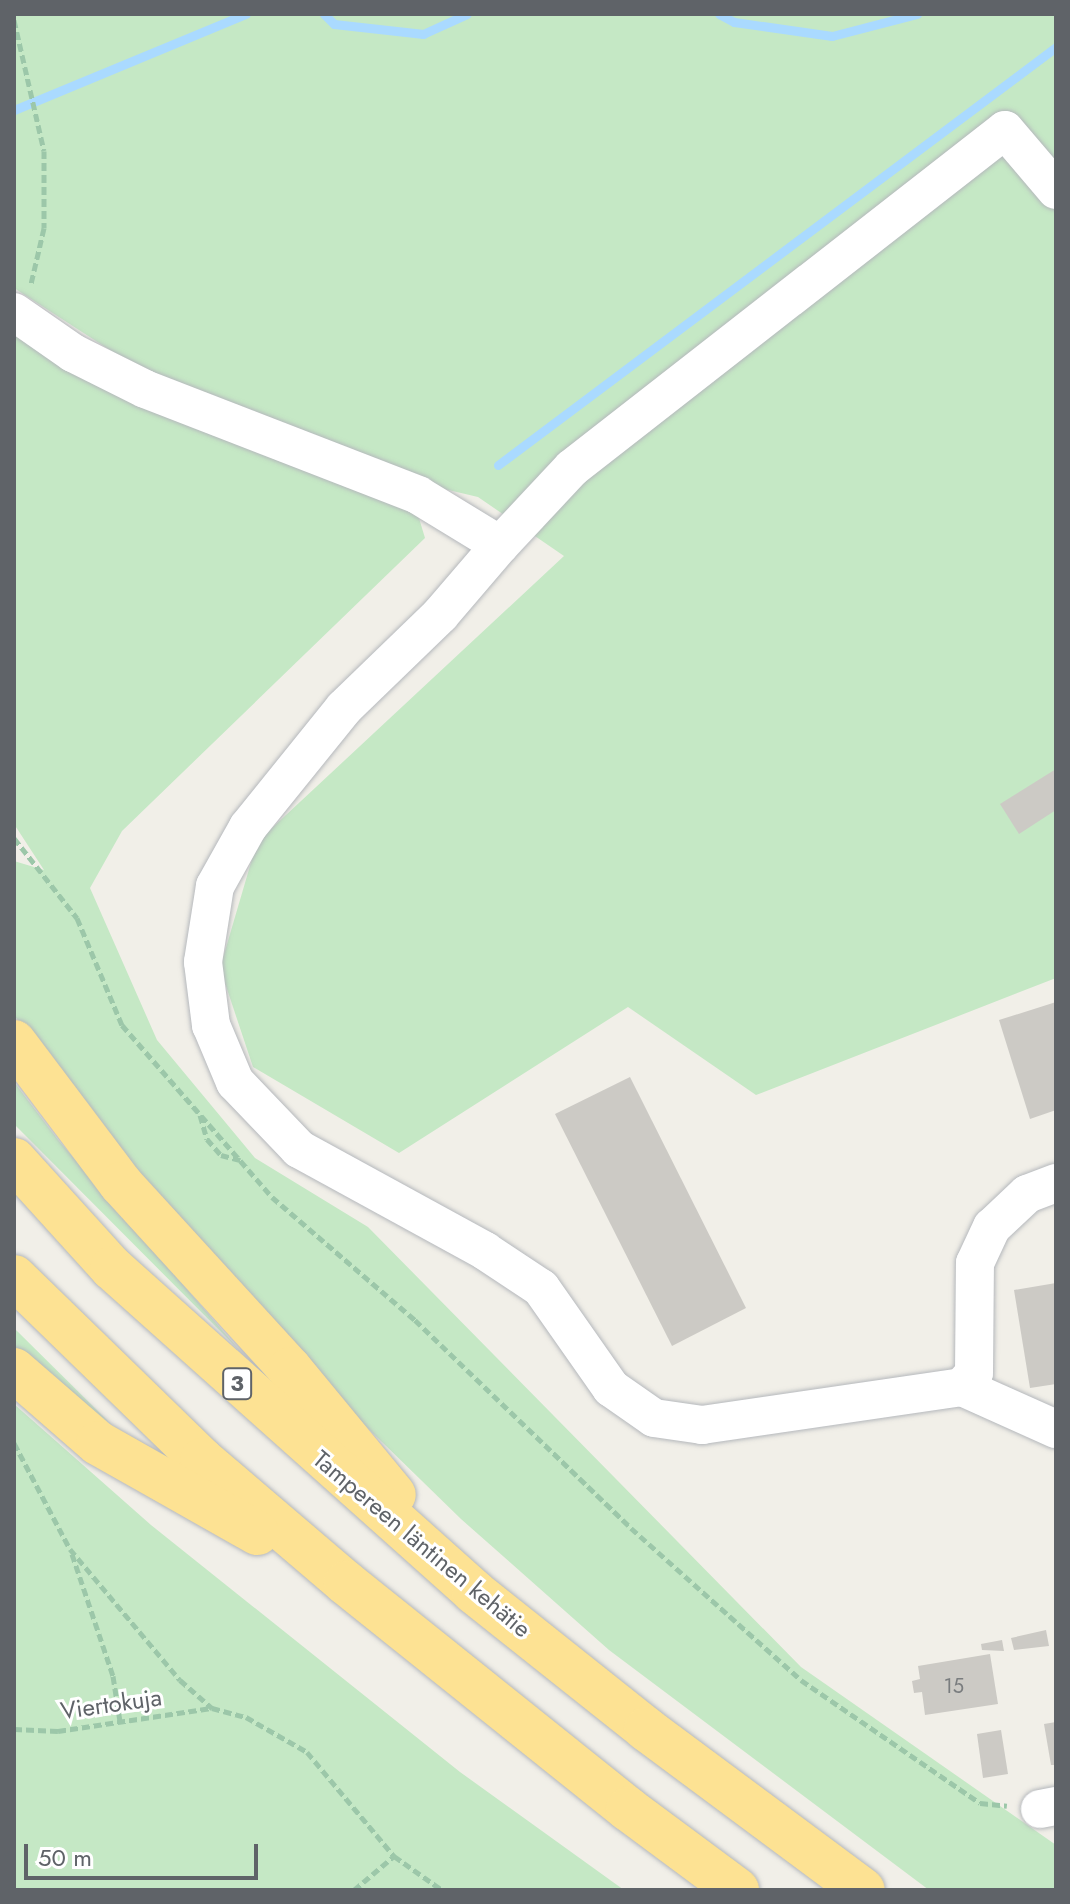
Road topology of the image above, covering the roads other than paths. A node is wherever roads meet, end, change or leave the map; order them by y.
1 (1056, 190) edge
2 (17, 314) edge
3 (500, 545) junction
4 (14, 1042) edge
5 (14, 1160) edge
6 (1056, 1183) edge
7 (14, 1277) edge
8 (14, 1370) edge
9 (962, 1387) junction
10 (1056, 1429) edge
11 (346, 1583) junction
12 (474, 1592) junction
13 (737, 1890) edge
14 (863, 1890) edge

1 - 3 lane
2 - 3 lane
3 - 9 lane
4 - 12 highway
5 - 12 highway, Tampereen läntinen kehätie / 3
6 - 9 lane
7 - 11 highway
8 - 11 highway
9 - 10 lane
11 - 13 highway
12 - 14 highway, Tampereen läntinen kehätie / 3

